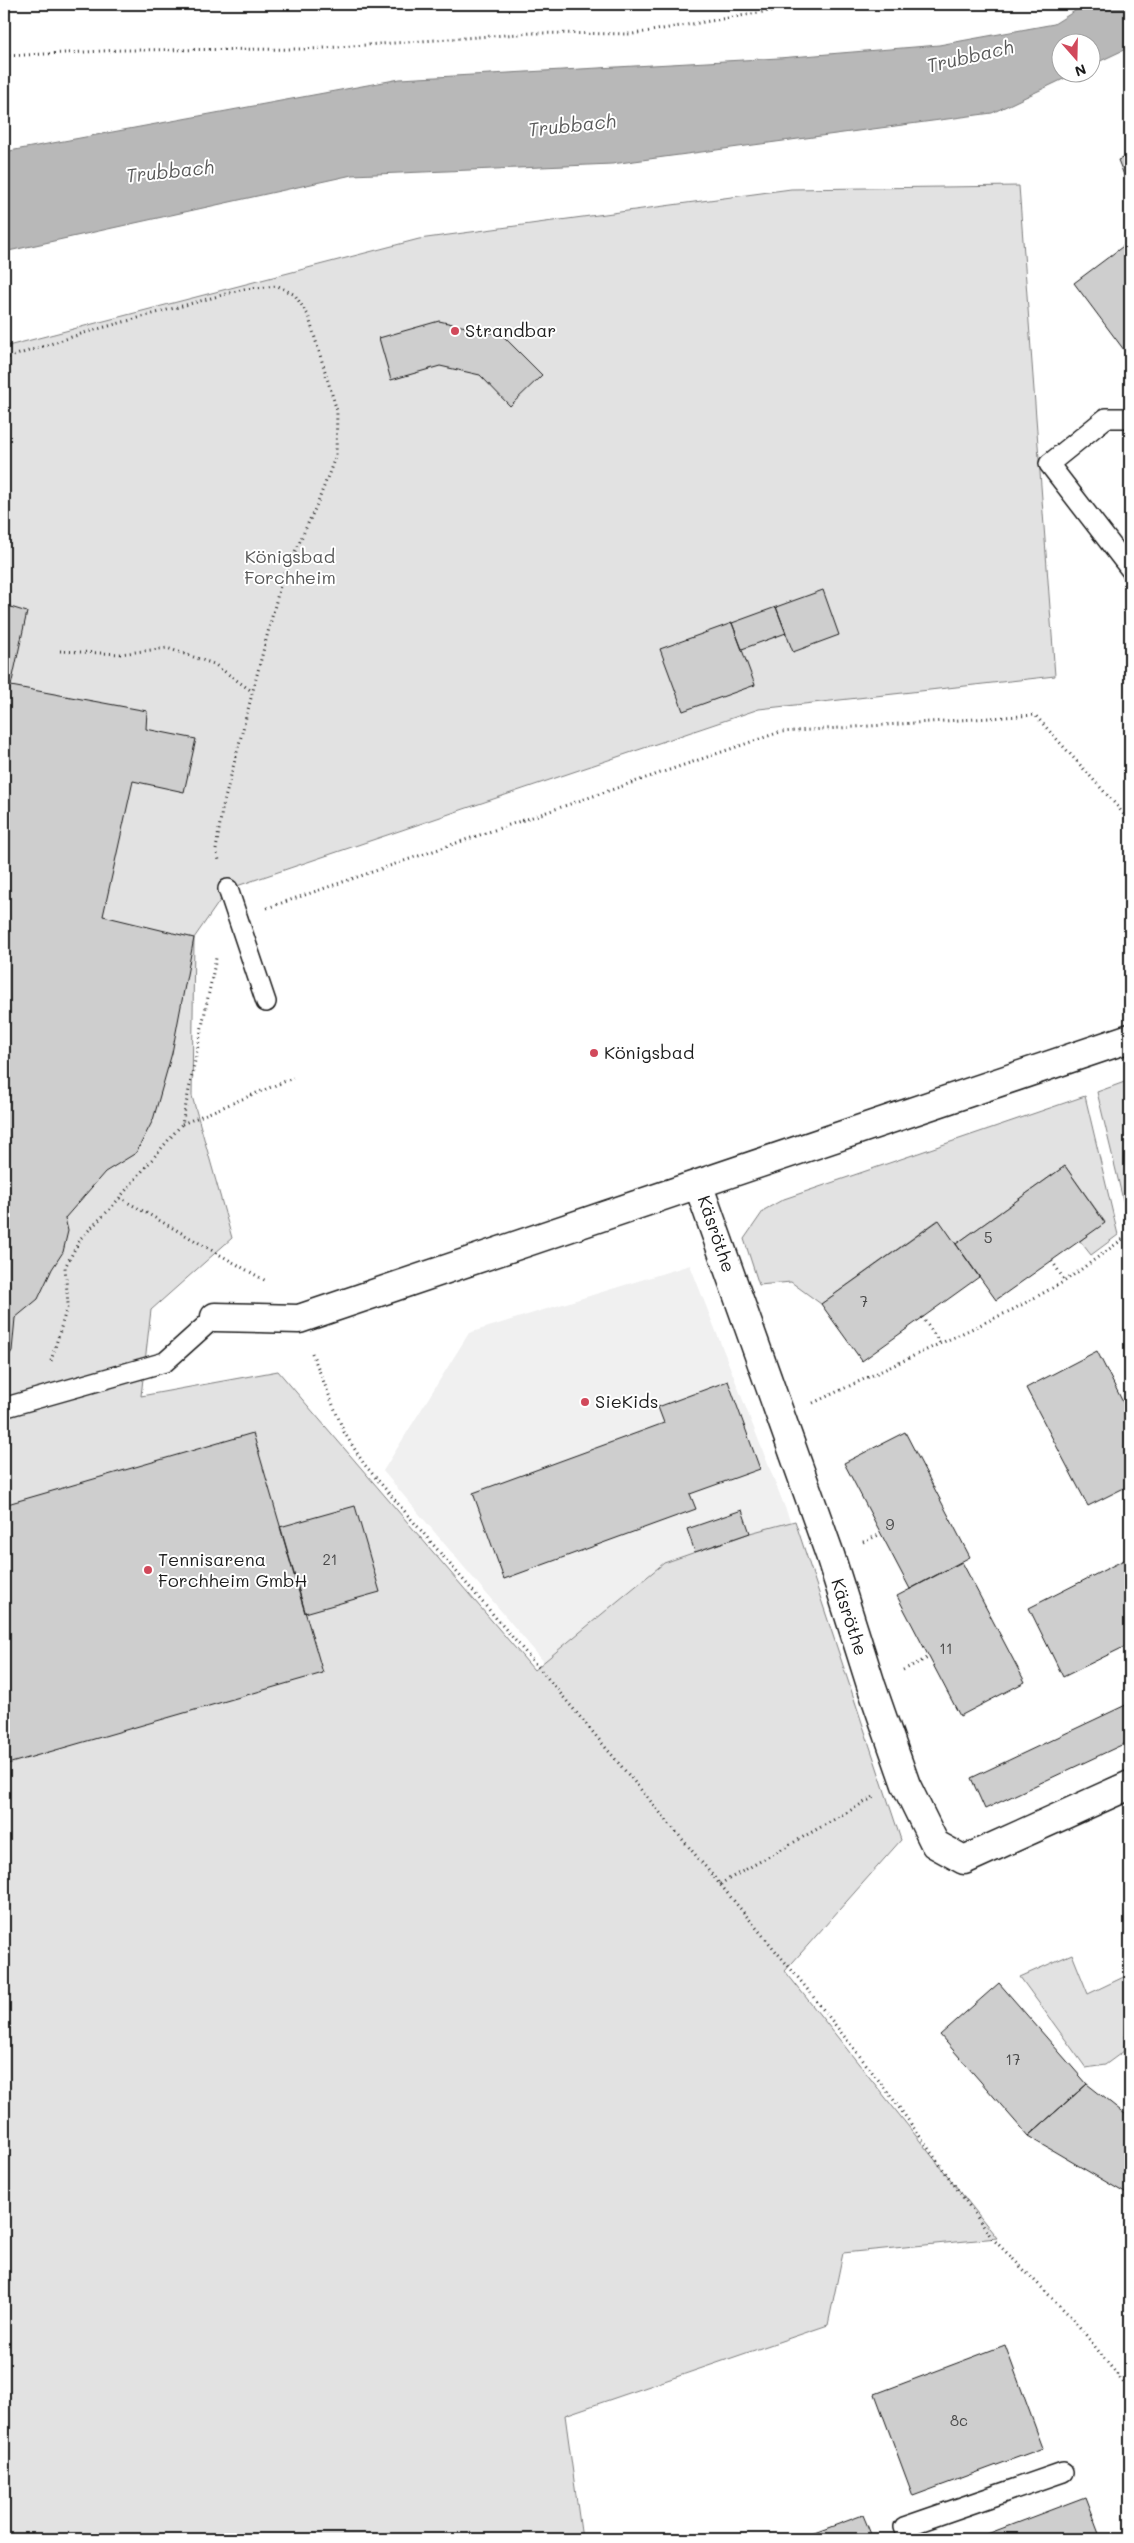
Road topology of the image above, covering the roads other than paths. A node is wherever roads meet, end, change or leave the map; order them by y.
1 (1130, 418) edge
2 (1130, 568) edge
3 (228, 889) road end
4 (266, 1002) dead end
5 (1130, 1038) edge
6 (698, 1184) junction
7 (215, 1317) joint
8 (10, 1406) dead end
9 (1130, 1785) edge
10 (1063, 2472) dead end
11 (909, 2539) edge

1 - 2 lane
3 - 4 lane
5 - 6 street, Käsröthe
6 - 7 street, Käsröthe
6 - 9 street, Käsröthe
7 - 8 lane
10 - 11 lane

